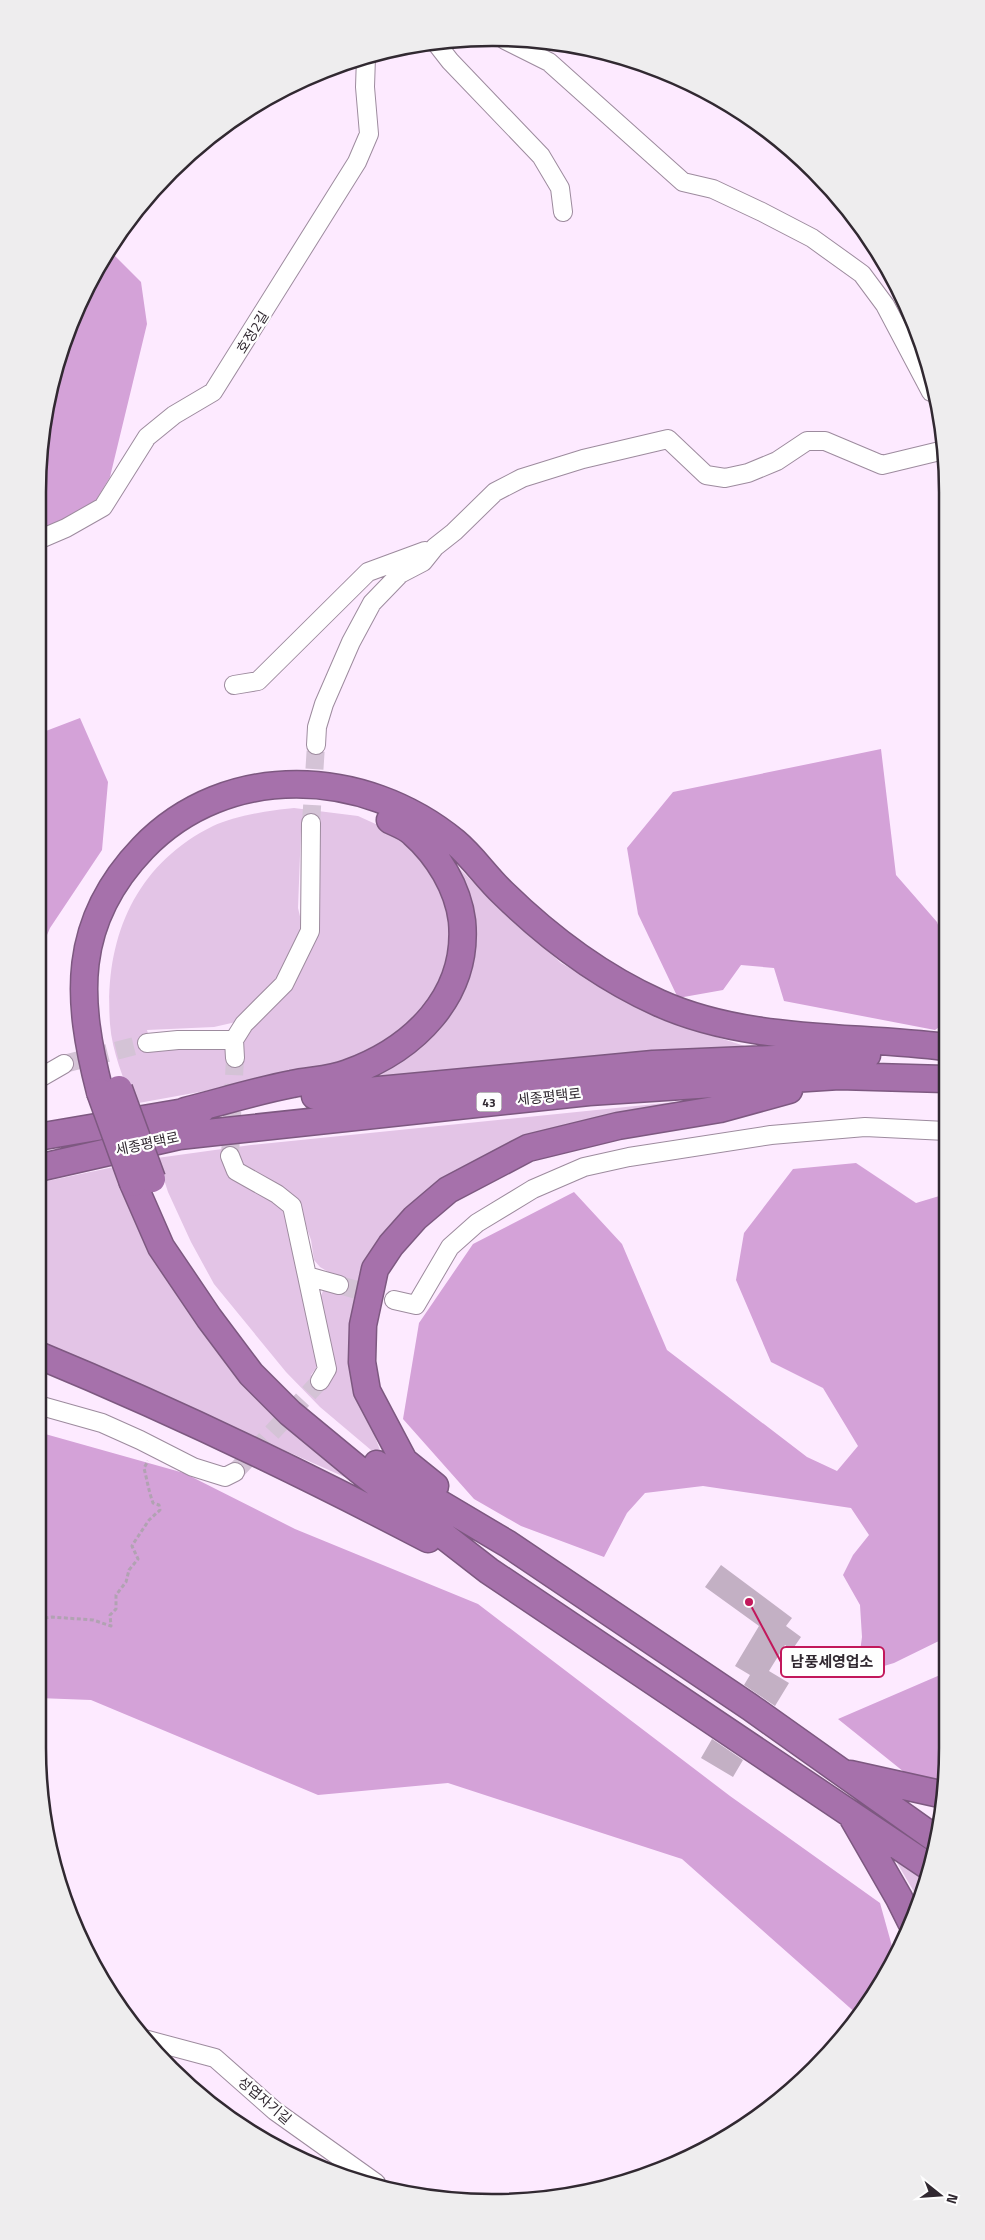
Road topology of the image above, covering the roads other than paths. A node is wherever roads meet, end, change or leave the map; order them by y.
1 (519, 47) edge
2 (441, 49) edge
3 (366, 65) edge
4 (563, 212) dead end
5 (925, 380) edge
6 (937, 452) edge
7 (46, 537) edge
8 (435, 547) junction
9 (234, 685) dead end
10 (316, 746) tunnel mouth
11 (311, 823) tunnel mouth
12 (234, 1040) junction
13 (147, 1043) tunnel mouth
14 (939, 1047) edge
15 (939, 1057) edge
16 (235, 1058) tunnel mouth
17 (64, 1064) tunnel mouth
18 (46, 1074) edge
19 (839, 1076) junction
20 (939, 1079) edge
21 (110, 1091) junction
22 (185, 1111) junction
23 (939, 1131) edge
24 (46, 1136) edge
25 (230, 1156) tunnel mouth
26 (46, 1166) edge
27 (143, 1181) junction
28 (307, 1276) junction
29 (339, 1285) tunnel mouth
30 (394, 1300) tunnel mouth
31 (46, 1358) edge
32 (320, 1381) tunnel mouth
33 (46, 1407) edge
34 (236, 1472) tunnel mouth
35 (508, 1544) junction
36 (489, 1571) junction
37 (838, 1771) junction
38 (936, 1793) edge
39 (850, 1813) junction
40 (930, 1835) edge
41 (924, 1863) edge
42 (906, 1914) edge
43 (158, 2043) edge
44 (365, 2175) edge

1 - 5 street
2 - 4 street
3 - 7 street, 호정2길
6 - 8 street
8 - 9 street
8 - 10 street
11 - 12 street
12 - 13 street
12 - 16 street
14 - 21 highway
15 - 22 highway, 세종평택로 / 43
17 - 18 street
19 - 20 highway, 세종평택로 / 43
19 - 26 highway, 세종평택로 / 43
19 - 35 highway
21 - 22 highway
21 - 27 highway, bridge
22 - 24 highway, 세종평택로 / 43
23 - 30 street
25 - 28 street
27 - 35 highway
27 - 36 highway
28 - 29 street
28 - 32 street
31 - 36 highway
33 - 34 street
35 - 37 highway
36 - 39 highway
37 - 38 highway
37 - 40 highway
39 - 41 highway
39 - 42 highway
43 - 44 street, 성엽자기길

